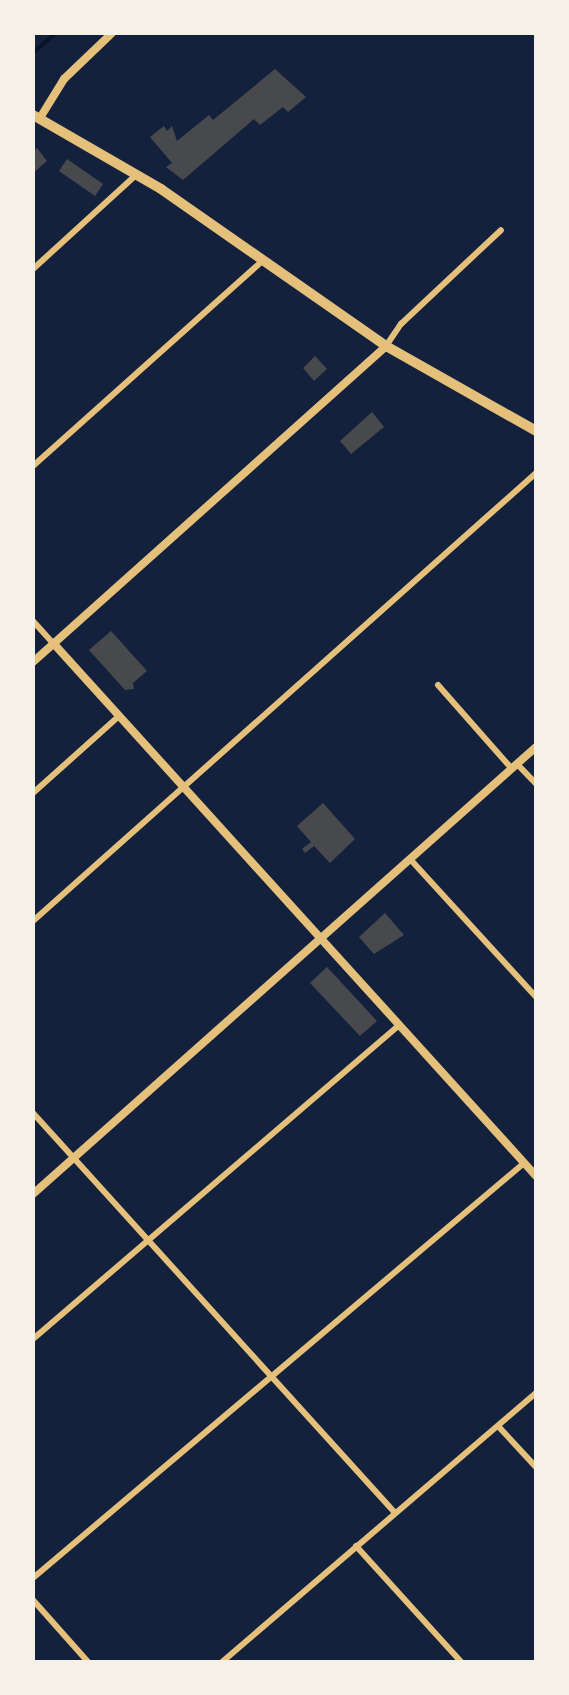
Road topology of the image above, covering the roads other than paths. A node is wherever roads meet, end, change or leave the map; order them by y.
1 (112, 33) edge
2 (36, 116) edge
3 (137, 174) junction
4 (501, 230) dead end
5 (263, 260) junction
6 (33, 270) edge
7 (386, 346) junction
8 (536, 431) edge
9 (33, 466) edge
10 (536, 473) edge
11 (33, 621) edge
12 (54, 644) junction
13 (33, 662) edge
14 (438, 685) dead end
15 (119, 716) junction
16 (536, 747) edge
17 (515, 766) junction
18 (536, 784) edge
19 (184, 788) junction
20 (33, 793) edge
21 (411, 859) junction
22 (33, 922) edge
23 (321, 940) junction
24 (536, 997) edge
25 (399, 1026) junction
26 (33, 1113) edge
27 (75, 1157) junction
28 (524, 1163) junction
29 (536, 1177) edge
30 (33, 1194) edge
31 (148, 1241) junction
32 (33, 1339) edge
33 (272, 1376) junction
34 (536, 1393) edge
35 (498, 1426) junction
36 (536, 1467) edge
37 (395, 1513) junction
38 (356, 1546) junction
39 (33, 1578) edge
40 (33, 1600) edge
41 (88, 1662) edge
42 (222, 1662) edge
43 (461, 1662) edge

1 - 2 street
2 - 3 main road
3 - 5 main road
3 - 6 street
4 - 7 street
5 - 7 main road
5 - 9 street
7 - 8 main road
7 - 12 street
10 - 19 street
11 - 12 street
12 - 13 street
12 - 15 street
14 - 17 street
15 - 19 street
15 - 20 street
16 - 17 street
17 - 18 street
17 - 21 street
19 - 22 street
19 - 23 street
21 - 23 street
21 - 24 street
23 - 25 street
23 - 27 street
25 - 28 street
25 - 31 street
26 - 27 street
27 - 30 street
27 - 31 street
28 - 29 street
28 - 33 street
31 - 32 street
31 - 33 street
33 - 37 street
33 - 39 street
34 - 35 street
35 - 36 street
35 - 37 street
37 - 38 street
38 - 42 street
38 - 43 street
40 - 41 street

